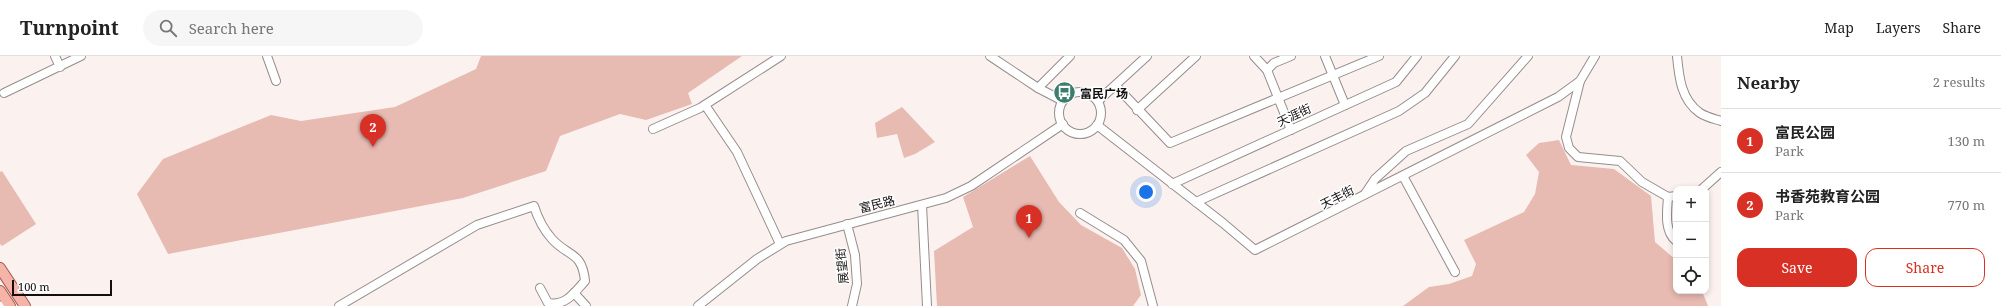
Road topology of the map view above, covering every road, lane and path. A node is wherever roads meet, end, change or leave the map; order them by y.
1 (55, 56) edge
2 (81, 56) edge
3 (267, 56) edge
4 (781, 56) edge
5 (990, 56) edge
6 (1070, 56) edge
7 (1147, 56) edge
8 (1196, 56) edge
9 (1254, 56) edge
10 (1291, 56) edge
11 (1325, 56) edge
12 (1380, 56) edge
13 (1417, 56) edge
14 (1455, 56) edge
15 (1528, 56) edge
16 (1596, 56) edge
17 (1677, 56) edge
18 (60, 67) junction
19 (1267, 70) junction
20 (1333, 75) junction
21 (276, 81) dead end
22 (1580, 81) junction
23 (1116, 86) junction
24 (1038, 88) junction
25 (4, 93) dead end
26 (1279, 98) junction
27 (1098, 101) junction
28 (1063, 102) junction
29 (705, 105) junction
30 (1344, 105) junction
31 (1137, 110) junction
32 (1721, 121) edge
33 (1063, 124) junction
34 (1097, 125) junction
35 (653, 129) dead end
36 (1291, 130) junction
37 (1721, 172) edge
38 (1403, 176) junction
39 (1172, 184) junction
40 (1705, 186) edge
41 (1672, 196) edge
42 (1363, 197) junction
43 (1196, 202) junction
44 (922, 205) junction
45 (1080, 213) dead end
46 (847, 224) junction
47 (1673, 239) edge
48 (780, 244) junction
49 (0, 268) edge
50 (1455, 272) dead end
51 (540, 288) dead end
52 (0, 291) edge
53 (574, 293) junction
54 (6, 305) edge
55 (25, 306) edge
56 (339, 306) edge
57 (586, 306) edge
58 (698, 306) edge
59 (852, 306) edge
60 (927, 306) edge
61 (1153, 306) edge

1 - 18 street
2 - 18 street
3 - 21 street
4 - 29 street
5 - 24 street
6 - 24 street
7 - 23 street
8 - 31 street
9 - 19 street
10 - 19 street
11 - 20 street
12 - 20 street
13 - 30 street, 天涯街
14 - 43 street
15 - 42 street
16 - 22 street, 天丰街
17 - 32 street
18 - 25 street
19 - 26 street
20 - 26 street
20 - 30 street
22 - 38 street, 天丰街
22 - 41 street
23 - 27 street
23 - 31 street
24 - 28 street
26 - 31 street
26 - 36 street
27 - 28 street
27 - 34 street
28 - 33 street
29 - 35 street
29 - 48 street
30 - 36 street, 天涯街
33 - 34 street
33 - 44 street, 富民路
34 - 39 street, 天丰街
36 - 39 street, 天涯街
37 - 40 street
38 - 42 street, 天丰街
38 - 50 street
39 - 43 street, 天丰街
41 - 47 street
42 - 43 street, 天丰街
44 - 46 street, 富民路
44 - 60 street
45 - 61 street
46 - 48 street, 富民路
46 - 59 street, 展望街
48 - 58 street, 富民路
49 - 55 main road
51 - 53 street
52 - 54 main road
53 - 56 street
53 - 57 street

